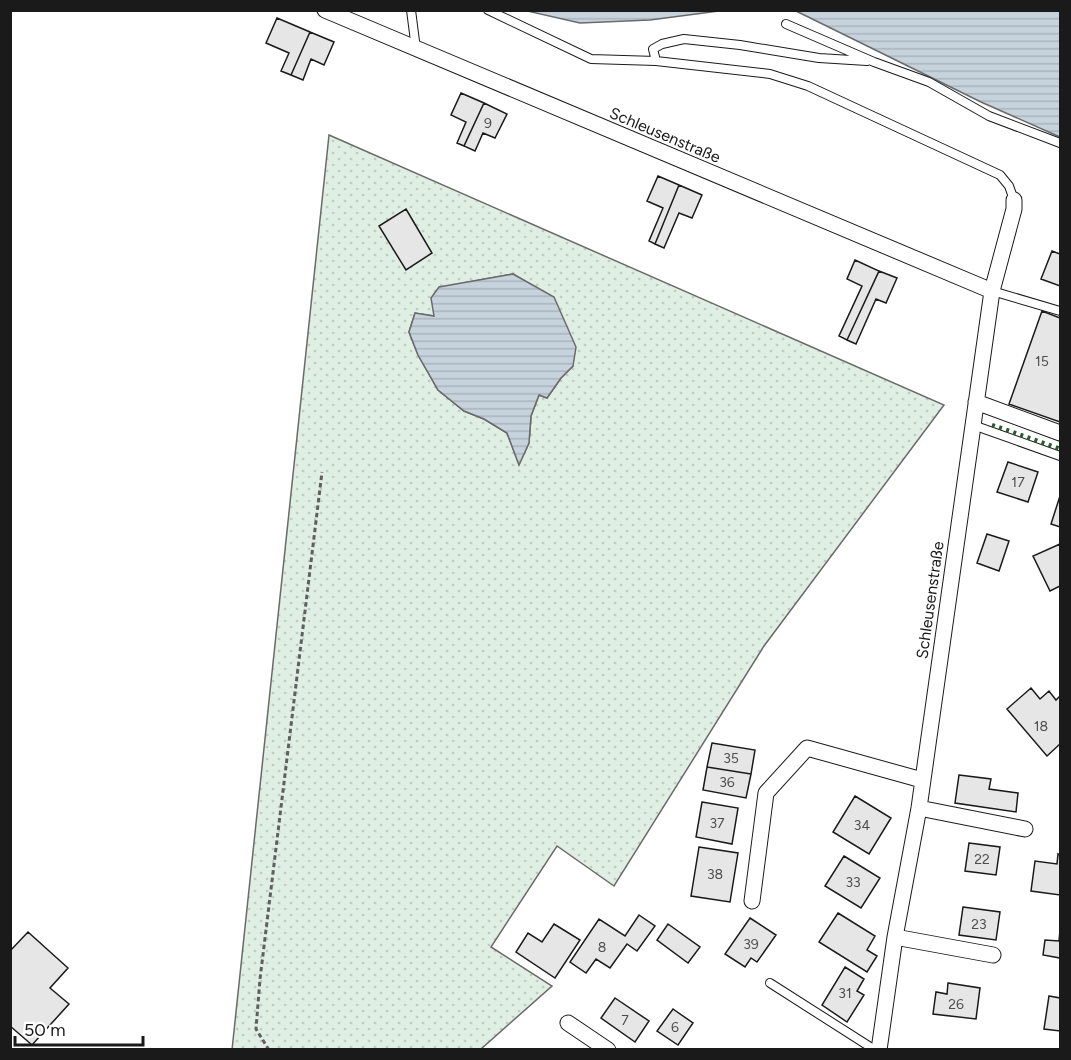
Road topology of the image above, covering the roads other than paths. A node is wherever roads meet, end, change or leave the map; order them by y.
1 (325, 10) edge
2 (411, 10) edge
3 (488, 10) edge
4 (786, 24) dead end
5 (416, 50) junction
6 (656, 61) junction
7 (874, 62) junction
8 (1060, 143) edge
9 (1014, 200) joint
10 (992, 291) junction
11 (1060, 312) edge
12 (976, 402) junction
13 (973, 425) junction
14 (1060, 434) edge
15 (1060, 456) edge
16 (922, 780) junction
17 (919, 808) junction
18 (1025, 829) dead end
19 (752, 901) dead end
20 (895, 937) junction
21 (993, 955) dead end
22 (770, 983) dead end
23 (568, 1023) dead end
24 (608, 1050) edge
25 (877, 1050) edge

1 - 5 street, Schleusenstraße
2 - 5 lane
3 - 6 lane
4 - 7 lane
5 - 10 street, Schleusenstraße
6 - 7 lane
6 - 9 lane
7 - 8 lane
9 - 10 street, Schleusenstraße
10 - 11 lane
10 - 12 street, Schleusenstraße
12 - 13 street, Schleusenstraße
12 - 14 street
13 - 15 lane
13 - 16 street, Schleusenstraße
16 - 17 street, Schleusenstraße
16 - 19 street
17 - 18 street
17 - 20 street, Schleusenstraße
20 - 21 street
20 - 25 street, Schleusenstraße
22 - 25 lane
23 - 24 street

